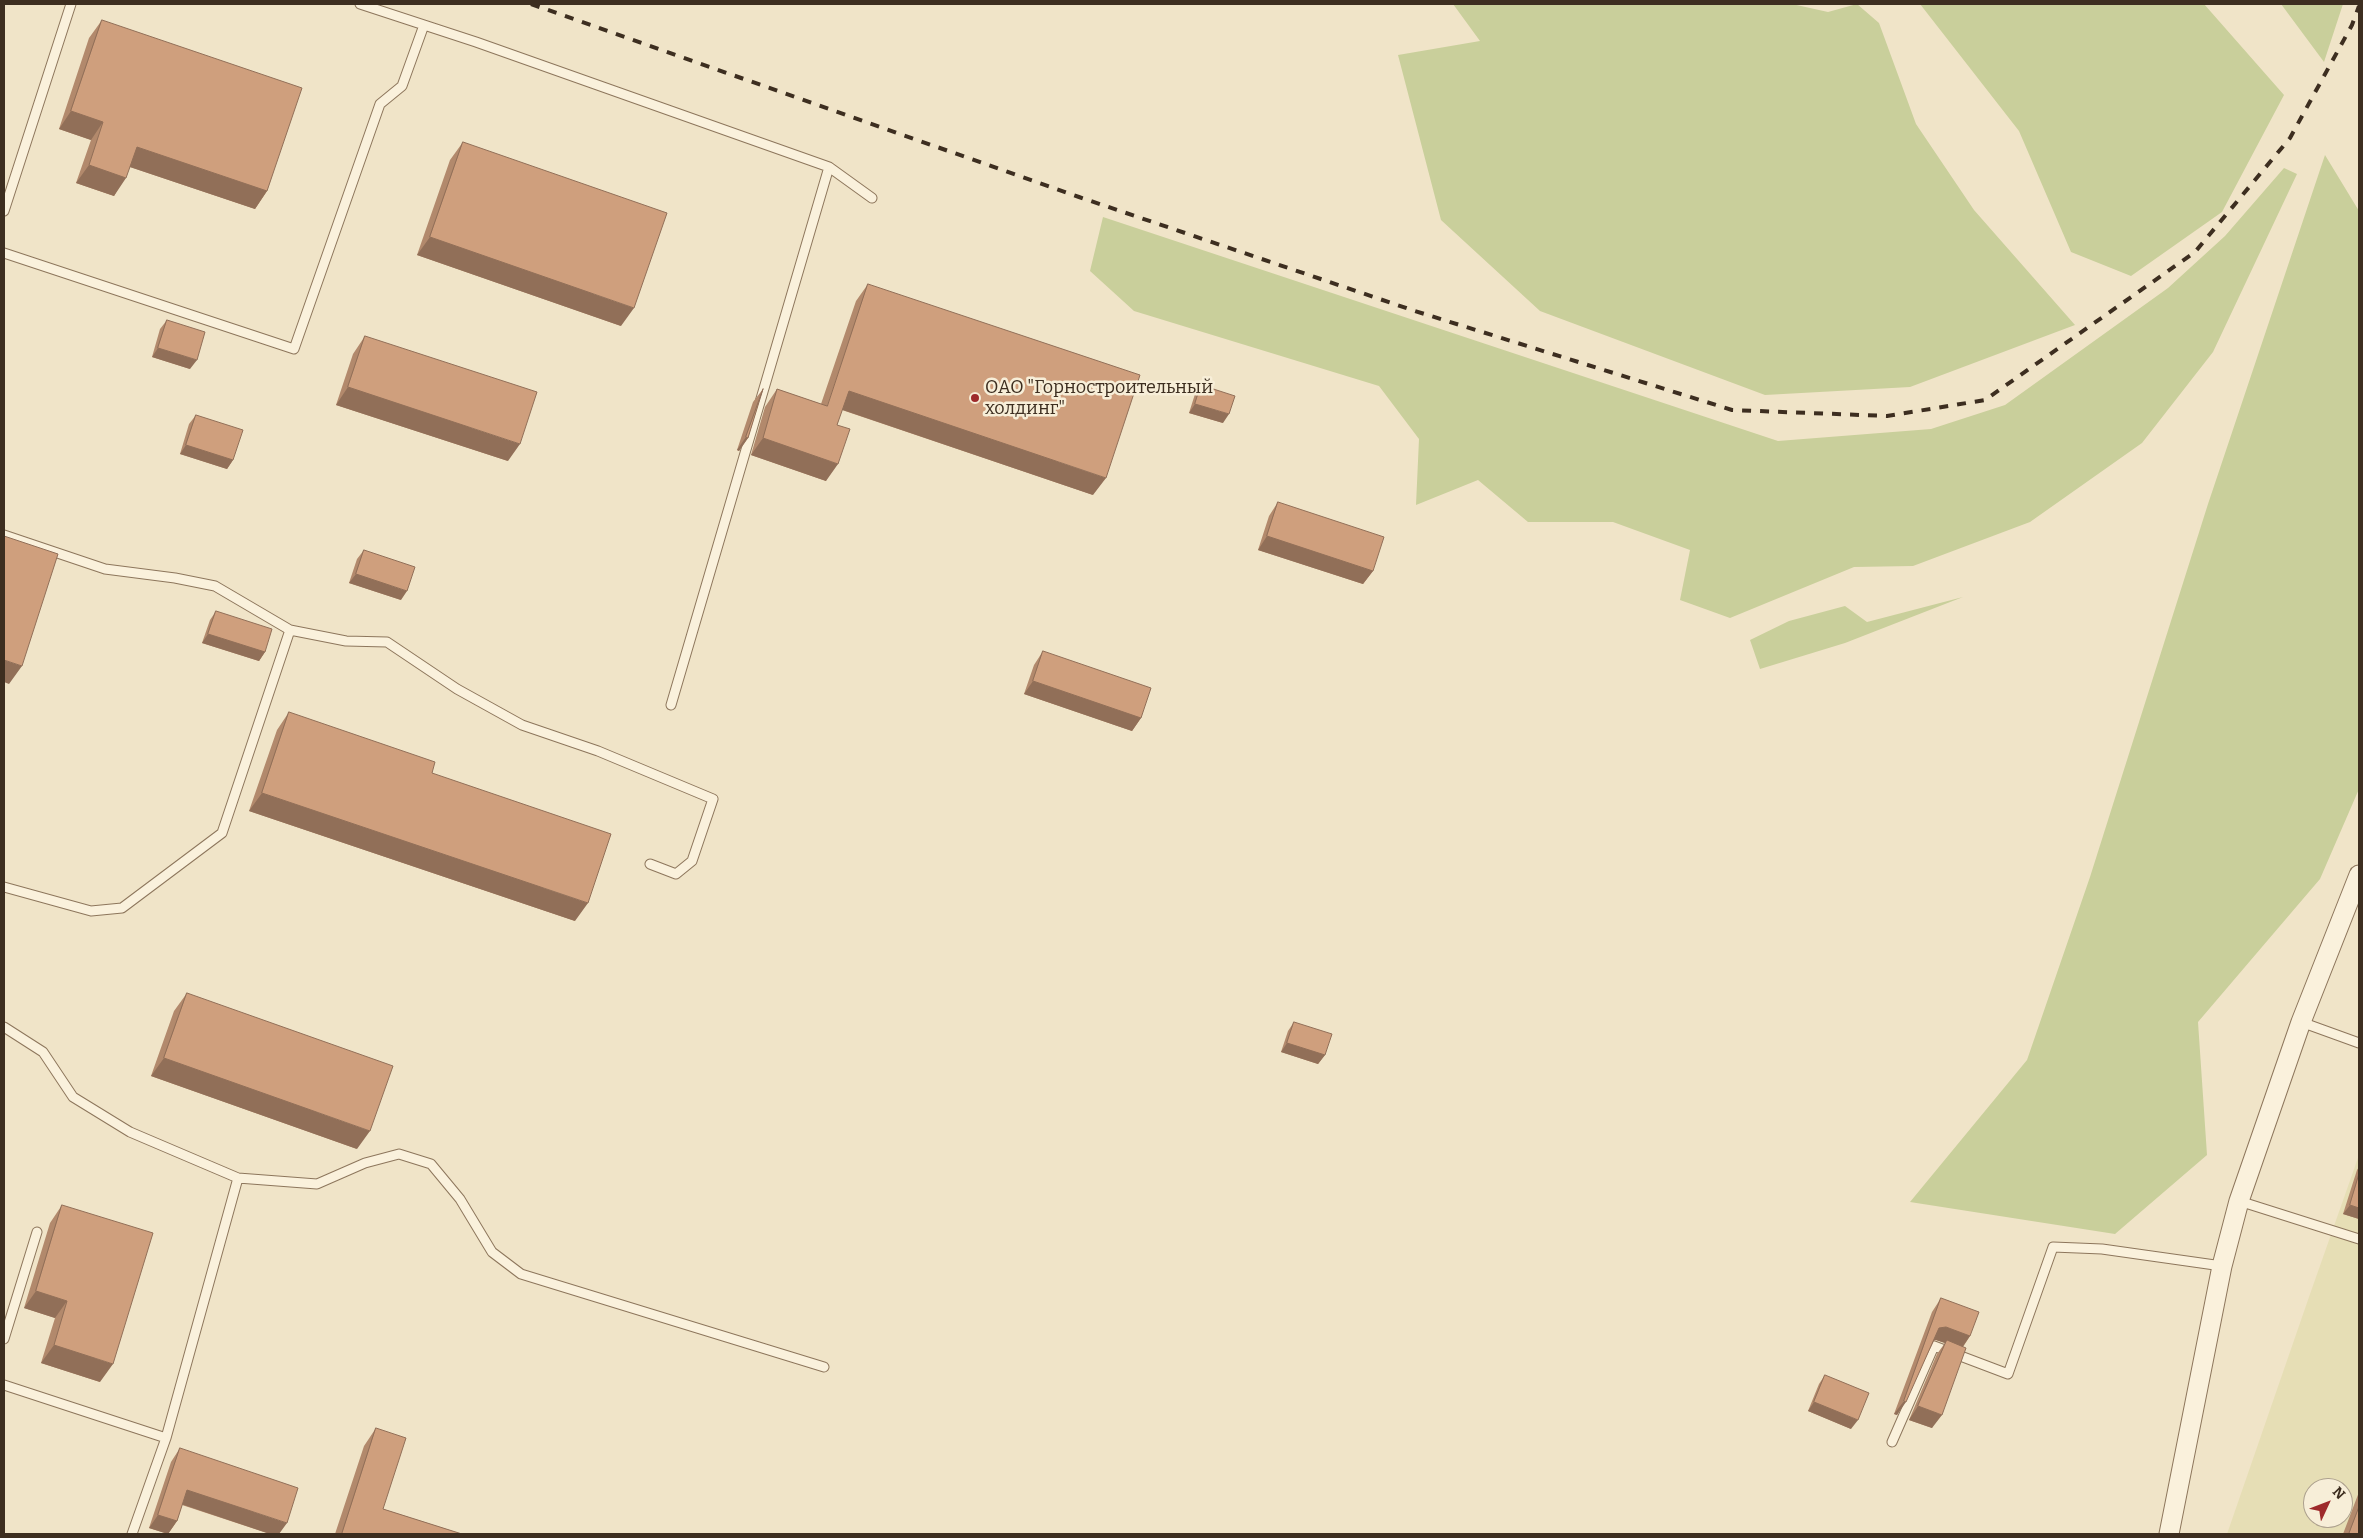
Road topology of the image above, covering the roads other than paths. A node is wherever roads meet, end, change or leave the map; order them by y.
1 (71, 4) edge
2 (360, 4) edge
3 (424, 25) junction
4 (829, 167) junction
5 (872, 198) dead end
6 (4, 211) edge
7 (4, 253) edge
8 (4, 535) edge
9 (290, 630) junction
10 (671, 705) dead end
11 (650, 864) dead end
12 (2359, 875) edge
13 (4, 887) edge
14 (2301, 1022) junction
15 (4, 1027) edge
16 (2359, 1043) edge
17 (238, 1178) junction
18 (2239, 1201) junction
19 (37, 1232) dead end
20 (2359, 1239) edge
21 (2222, 1266) junction
22 (4, 1339) edge
23 (824, 1367) dead end
24 (4, 1385) edge
25 (166, 1438) junction
26 (1892, 1442) dead end
27 (132, 1534) edge
28 (2169, 1534) edge

1 - 6 lane
2 - 3 lane
3 - 4 lane
3 - 7 lane
4 - 5 lane
4 - 10 lane
8 - 9 lane
9 - 11 lane
9 - 13 lane
12 - 14 street
14 - 16 lane
14 - 18 street
15 - 17 lane
17 - 23 lane
17 - 25 lane
18 - 20 lane
18 - 21 street
19 - 22 lane
21 - 26 lane
21 - 28 street
24 - 25 lane
25 - 27 lane

